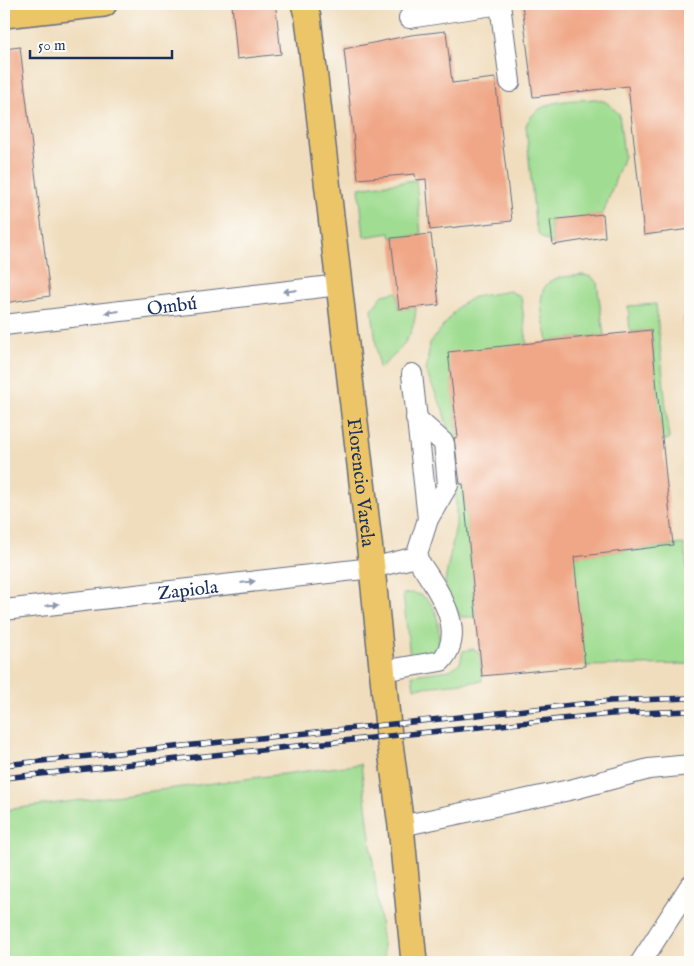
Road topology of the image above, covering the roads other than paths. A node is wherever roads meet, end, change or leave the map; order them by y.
1 (104, 4) edge
2 (304, 4) edge
3 (500, 4) edge
4 (4, 15) edge
5 (409, 18) dead end
6 (510, 82) dead end
7 (339, 285) junction
8 (4, 325) edge
9 (412, 374) dead end
10 (416, 557) junction
11 (372, 568) junction
12 (4, 610) edge
13 (382, 671) junction
14 (690, 765) edge
15 (401, 826) junction
16 (690, 886) edge
17 (414, 962) edge
18 (640, 962) edge

1 - 4 main road
2 - 7 main road, Florencio Varela
3 - 5 street
3 - 6 street
7 -> 8 street, Ombú
7 - 11 main road, Florencio Varela
9 - 10 street
10 - 11 street, Zapiola
10 - 13 street
12 -> 11 street, Zapiola
11 - 13 main road, Florencio Varela
13 - 15 main road, Florencio Varela
14 - 15 street
15 - 17 main road, Florencio Varela
16 - 18 street

